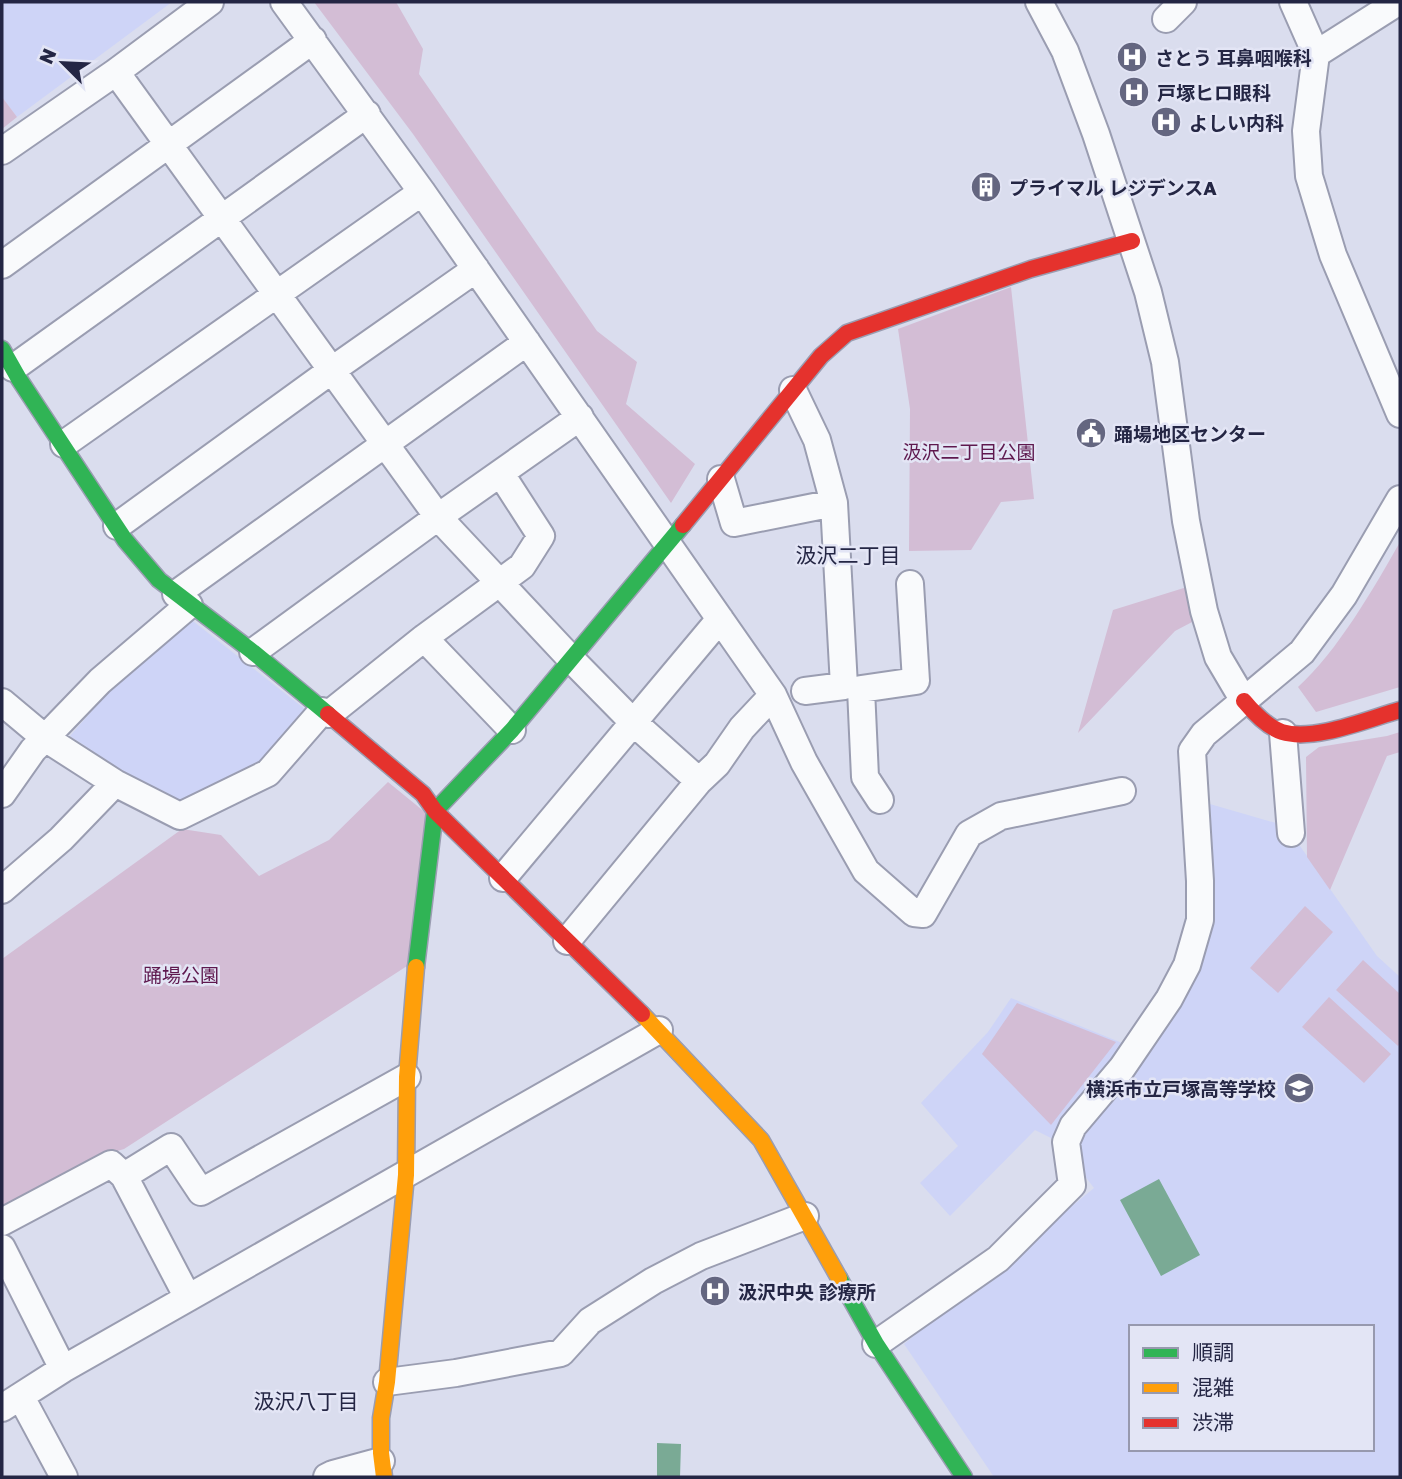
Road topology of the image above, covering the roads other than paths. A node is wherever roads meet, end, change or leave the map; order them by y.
1 (210, 2) edge
2 (284, 2) edge
3 (1039, 2) edge
4 (1293, 2) edge
5 (1398, 2) edge
6 (313, 40) junction
7 (1316, 54) junction
8 (116, 72) junction
9 (367, 114) junction
10 (169, 144) junction
11 (2, 151) edge
12 (422, 192) junction
13 (222, 218) junction
14 (1132, 241) junction
15 (2, 265) edge
16 (476, 269) junction
17 (277, 294) junction
18 (527, 342) junction
19 (332, 370) junction
20 (9, 372) edge
21 (793, 390) junction
22 (1400, 414) edge
23 (580, 417) junction
24 (64, 444) junction
25 (385, 444) junction
26 (501, 474) junction
27 (721, 479) junction
28 (1400, 499) edge
29 (834, 503) junction
30 (438, 517) junction
31 (117, 526) junction
32 (669, 544) junction
33 (500, 583) junction
34 (910, 584) dead end
35 (183, 599) junction
36 (720, 619) junction
37 (424, 638) junction
38 (253, 652) junction
39 (572, 660) junction
40 (852, 687) junction
41 (804, 691) dead end
42 (773, 695) junction
43 (1244, 701) junction
44 (2, 702) edge
45 (1400, 710) edge
46 (325, 712) junction
47 (634, 722) junction
48 (512, 730) junction
49 (1283, 733) junction
50 (45, 738) junction
51 (699, 781) junction
52 (115, 783) junction
53 (1122, 791) dead end
54 (2, 794) edge
55 (880, 800) dead end
56 (435, 811) junction
57 (1291, 833) dead end
58 (503, 878) junction
59 (2, 890) edge
60 (567, 941) junction
61 (659, 1030) junction
62 (407, 1077) junction
63 (407, 1175) junction
64 (124, 1176) junction
65 (804, 1216) junction
66 (2, 1222) edge
67 (2, 1248) edge
68 (188, 1298) junction
69 (876, 1344) junction
70 (63, 1369) junction
71 (387, 1382) junction
72 (12, 1402) edge
73 (383, 1469) edge
74 (64, 1477) edge
75 (327, 1477) edge
76 (964, 1477) edge

1 - 8 street
2 - 6 street
3 - 14 street
4 - 7 street
5 - 7 street
6 - 9 street
6 - 10 street
7 - 22 street
8 - 10 street
8 - 11 street
9 - 12 street
9 - 13 street
10 - 13 street
10 - 15 street
12 - 16 street
12 - 17 street
13 - 17 street
13 - 20 street
14 - 21 street
14 - 43 street
16 - 18 street
16 - 19 street
17 - 19 street
17 - 24 street
18 - 23 street
18 - 25 street
19 - 25 street
19 - 31 street
20 - 24 street
21 - 27 street
21 - 29 street
23 - 26 street
23 - 32 street
24 - 31 street
25 - 30 street
25 - 35 street
26 - 30 street
26 - 33 street
27 - 29 street
27 - 32 street
28 - 43 street
29 - 40 street
30 - 33 street
30 - 38 street
31 - 35 street
32 - 36 street
32 - 39 street
33 - 37 street
33 - 39 street
34 - 40 street
35 - 38 street
35 - 50 street
36 - 42 street
36 - 47 street
37 - 46 street
37 - 48 street
38 - 46 street
39 - 47 street
39 - 48 street
40 - 41 street
40 - 55 street
42 - 51 street
42 - 53 street
43 - 49 street
43 - 69 street
44 - 50 street
45 - 49 street
46 - 52 street
46 - 56 street
47 - 51 street
47 - 58 street
48 - 56 street
49 - 57 street
50 - 52 street
50 - 54 street
51 - 60 street
52 - 59 street
56 - 58 street
56 - 62 street
58 - 60 street
60 - 61 street
61 - 63 street
61 - 65 street
62 - 63 street
62 - 64 street
63 - 68 street
63 - 71 street
64 - 66 street
64 - 68 street
65 - 69 street
65 - 71 street
67 - 70 street
68 - 70 street
69 - 76 street
70 - 72 street
71 - 73 street
72 - 74 street
73 - 75 street

